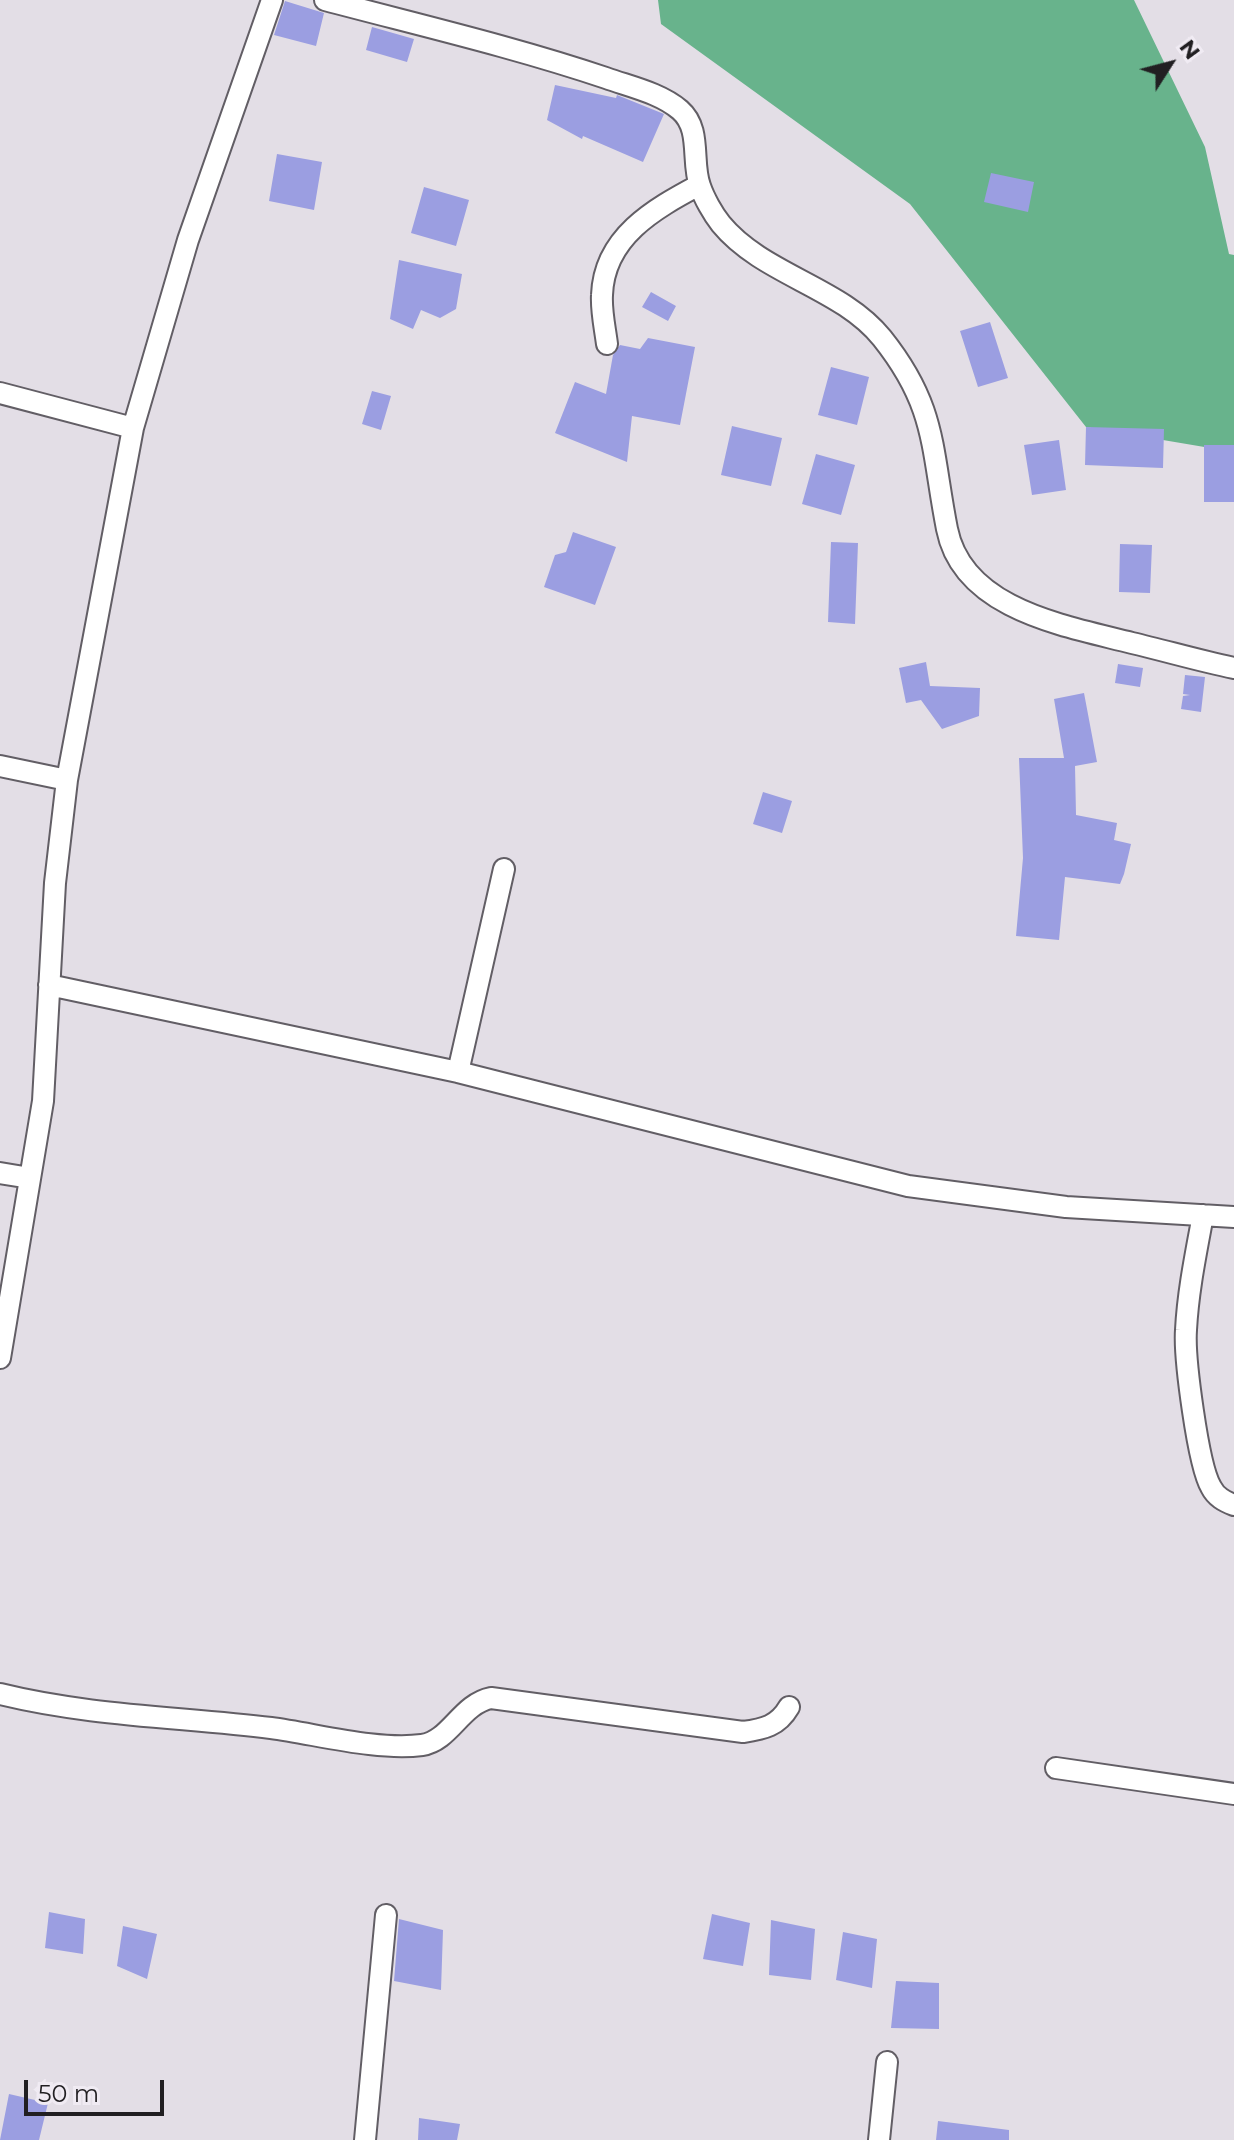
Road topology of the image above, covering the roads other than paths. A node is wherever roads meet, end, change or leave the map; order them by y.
1 (272, 0) edge
2 (325, 0) edge
3 (699, 185) junction
4 (607, 344) dead end
5 (0, 393) edge
6 (133, 428) junction
7 (1234, 668) edge
8 (0, 766) edge
9 (67, 780) junction
10 (504, 869) dead end
11 (49, 985) junction
12 (458, 1072) junction
13 (0, 1173) edge
14 (30, 1178) junction
15 (1203, 1215) junction
16 (1234, 1217) edge
17 (1, 1347) edge
18 (1234, 1505) edge
19 (0, 1694) edge
20 (789, 1707) dead end
21 (1056, 1768) dead end
22 (1234, 1794) edge
23 (386, 1915) dead end
24 (887, 2062) dead end
25 (365, 2140) edge
26 (879, 2140) edge

1 - 6 street
2 - 3 street
3 - 4 street
3 - 7 street
5 - 6 street
6 - 9 street
8 - 9 street
9 - 11 street
10 - 12 street
11 - 12 street
11 - 14 street
12 - 15 street
13 - 14 street
14 - 17 street
15 - 16 street
15 - 18 street
19 - 20 street
21 - 22 street
23 - 25 street
24 - 26 street

